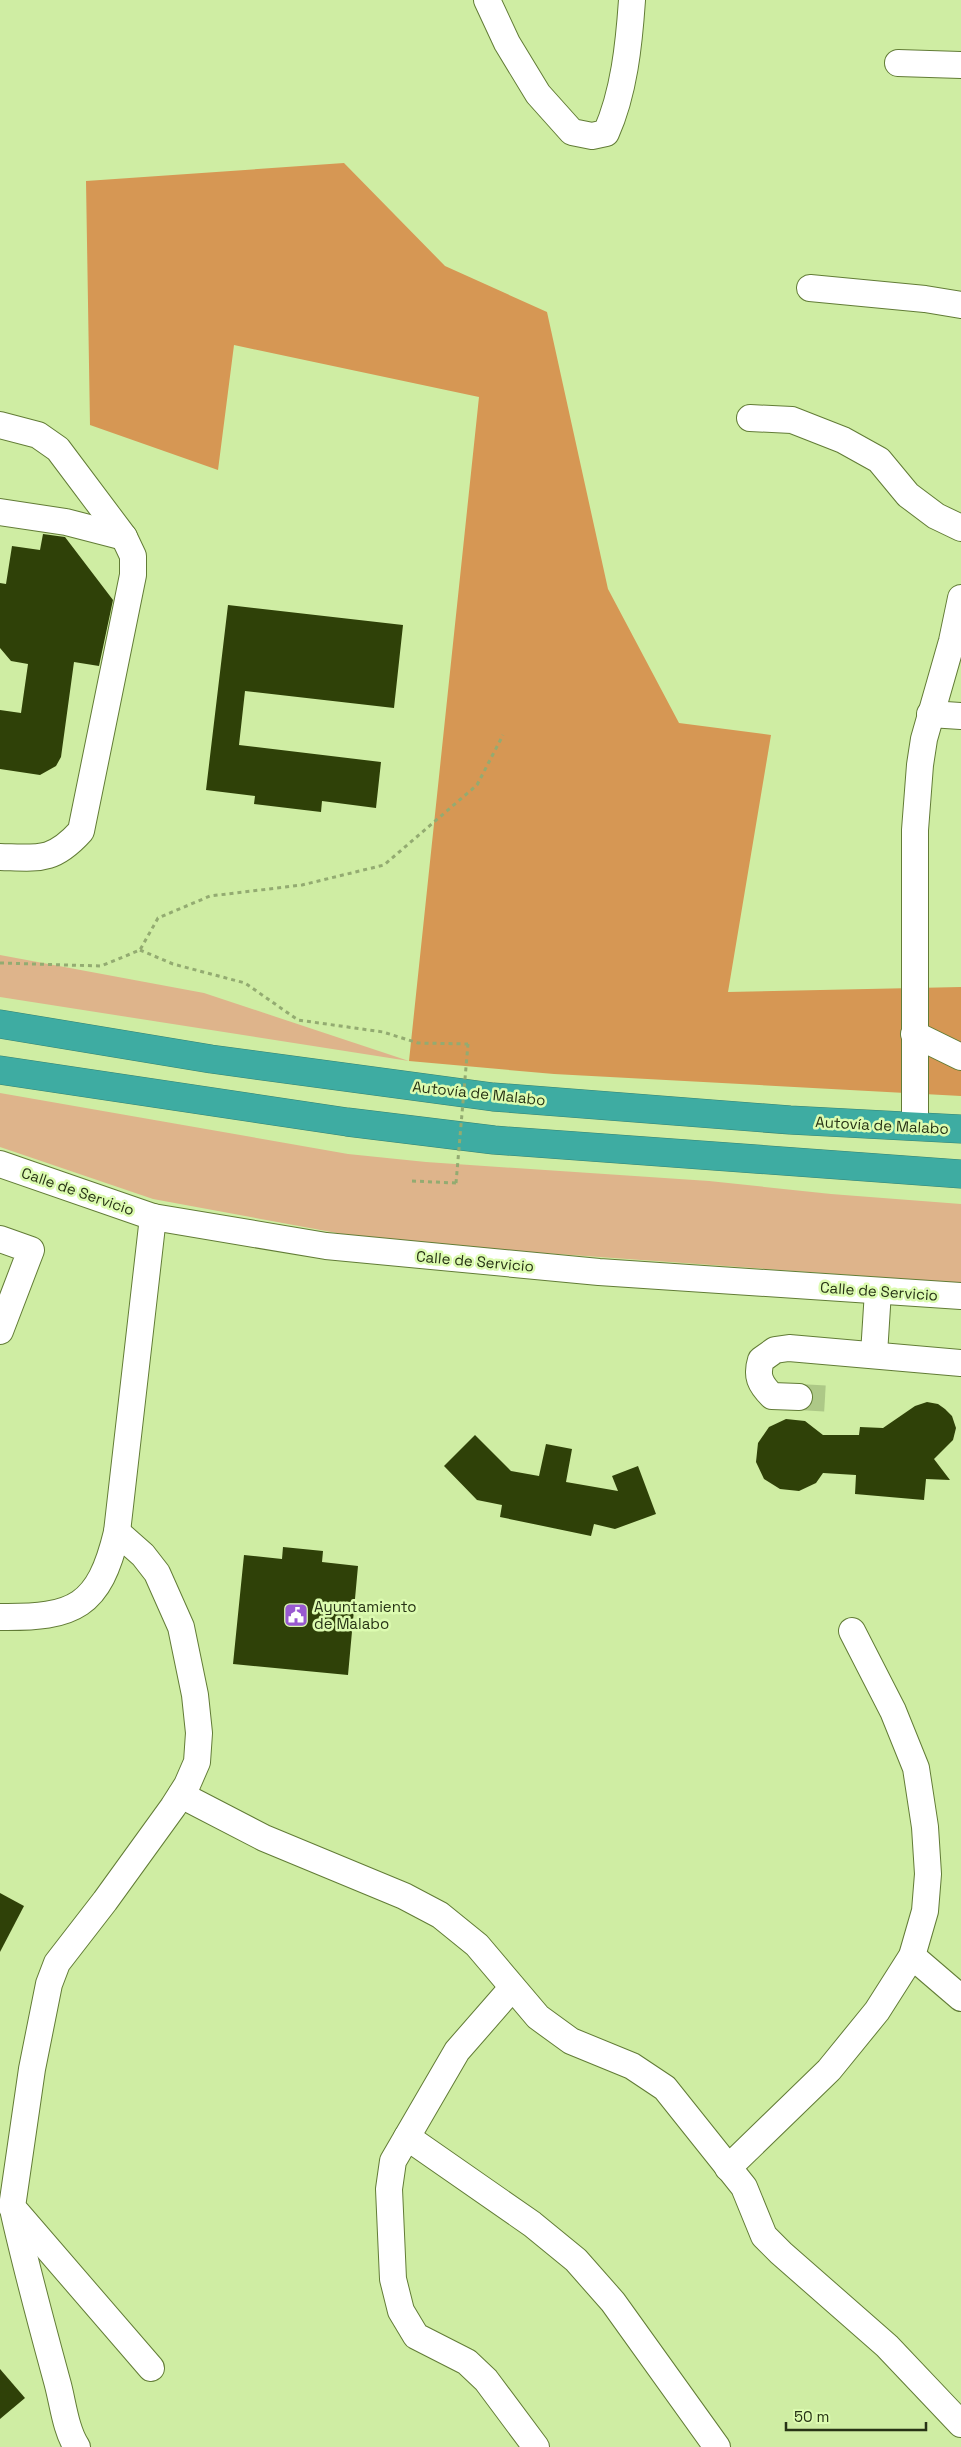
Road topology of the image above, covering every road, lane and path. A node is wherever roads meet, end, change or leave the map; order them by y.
1 (487, 0) edge
2 (632, 0) edge
3 (898, 63) dead end
4 (961, 65) edge
5 (810, 288) dead end
6 (961, 305) edge
7 (750, 418) dead end
8 (0, 425) edge
9 (0, 512) edge
10 (961, 528) edge
11 (124, 536) junction
12 (961, 598) edge
13 (930, 714) junction
14 (961, 716) edge
15 (503, 734) dead end
16 (0, 857) edge
17 (140, 950) junction
18 (0, 963) edge
19 (0, 1024) edge
20 (914, 1034) junction
21 (961, 1057) edge
22 (0, 1070) edge
23 (915, 1127) junction
24 (961, 1129) edge
25 (0, 1164) edge
26 (961, 1174) edge
27 (412, 1181) dead end
28 (153, 1217) junction
29 (0, 1238) edge
30 (878, 1291) junction
31 (961, 1296) edge
32 (0, 1331) edge
33 (874, 1354) junction
34 (961, 1363) edge
35 (799, 1397) tunnel mouth
36 (117, 1532) junction
37 (0, 1617) edge
38 (852, 1631) dead end
39 (181, 1795) junction
40 (912, 1956) junction
41 (512, 1988) junction
42 (961, 1998) edge
43 (407, 2137) junction
44 (728, 2168) junction
45 (0, 2180) edge
46 (12, 2207) junction
47 (151, 2368) dead end
48 (961, 2424) edge
49 (77, 2447) edge
50 (536, 2447) edge
51 (718, 2447) edge

1 - 2 street
3 - 4 street
5 - 6 street
7 - 10 street
8 - 11 street
9 - 11 street
11 - 16 street
12 - 13 street
13 - 14 street
13 - 20 street
15 - 17 path
17 - 18 path
17 - 27 path, bridge
19 - 23 highway, Autovía de Malabo
20 - 21 street
20 - 23 street
22 - 26 highway
23 - 24 highway, Autovía de Malabo
25 - 28 street, Calle de Servicio
28 - 30 street, Calle de Servicio
28 - 36 street
29 - 32 street
30 - 31 street, Calle de Servicio
30 - 33 street
33 - 34 street
33 - 35 street
36 - 37 street
36 - 39 street
38 - 40 street
39 - 41 street
39 - 46 street
40 - 42 street
40 - 44 street
41 - 43 street
41 - 44 street
43 - 50 street
43 - 51 street
44 - 48 street
45 - 46 street
46 - 47 street
46 - 49 street

